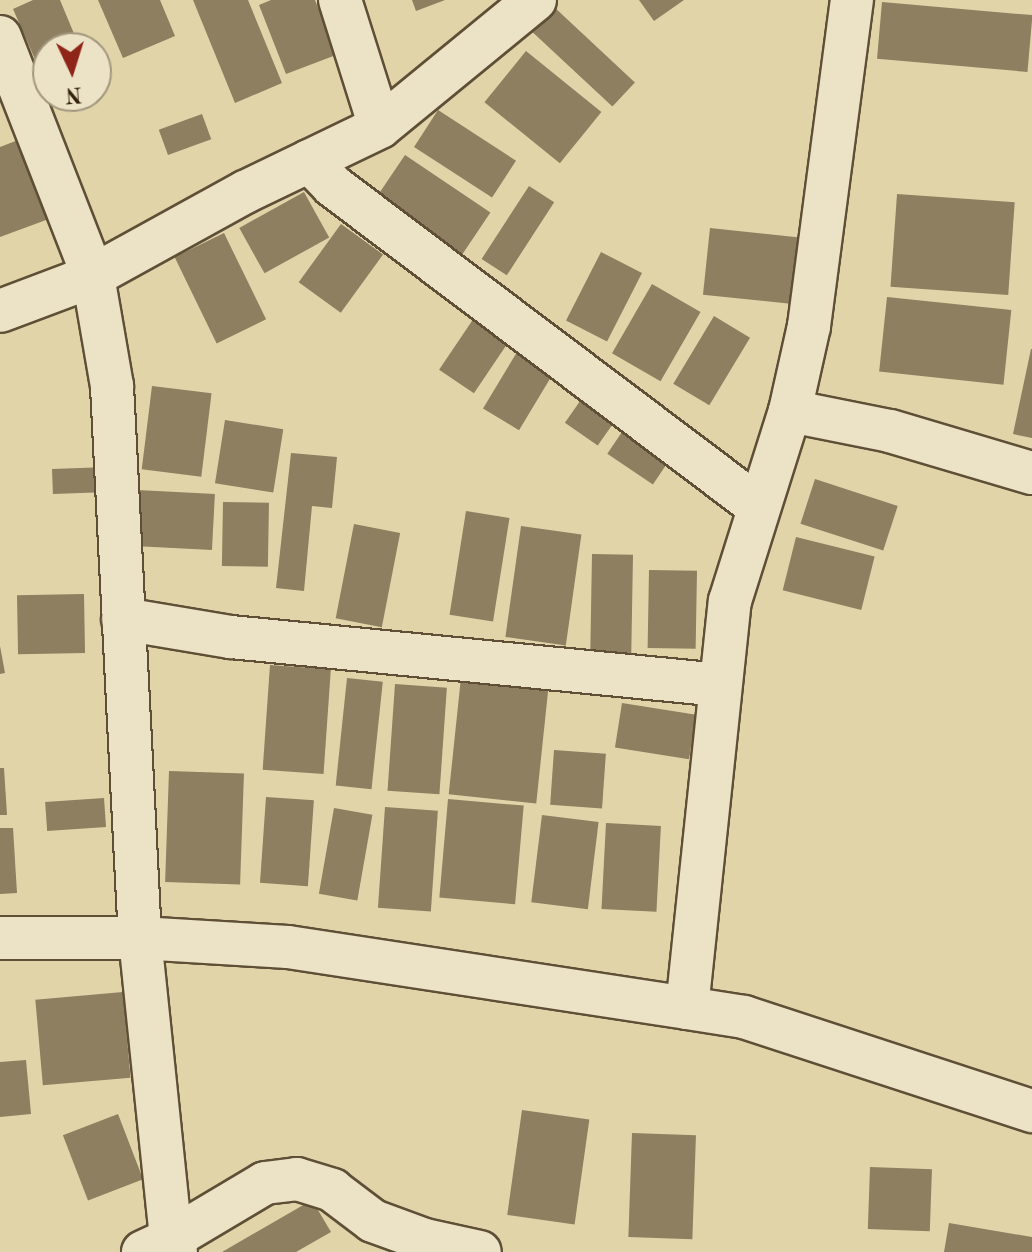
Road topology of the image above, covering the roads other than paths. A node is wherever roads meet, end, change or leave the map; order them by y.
1 (340, 0) edge
2 (535, 0) edge
3 (852, 0) edge
4 (0, 37) edge
5 (380, 127) junction
6 (309, 161) junction
7 (93, 276) junction
8 (0, 311) edge
9 (790, 411) junction
10 (1032, 473) edge
11 (759, 507) junction
12 (123, 619) junction
13 (717, 685) junction
14 (0, 938) edge
15 (140, 938) junction
16 (687, 1008) junction
17 (1032, 1111) edge
18 (163, 1248) edge
19 (480, 1252) edge

1 - 5 street
2 - 5 street
3 - 9 street
4 - 7 street
5 - 6 street
6 - 7 street
6 - 11 street
7 - 8 street
7 - 12 street
9 - 10 street
9 - 11 street
11 - 13 street
12 - 13 street
12 - 15 street
13 - 16 street
14 - 15 street
15 - 16 street
15 - 18 street
16 - 17 street
18 - 19 street

